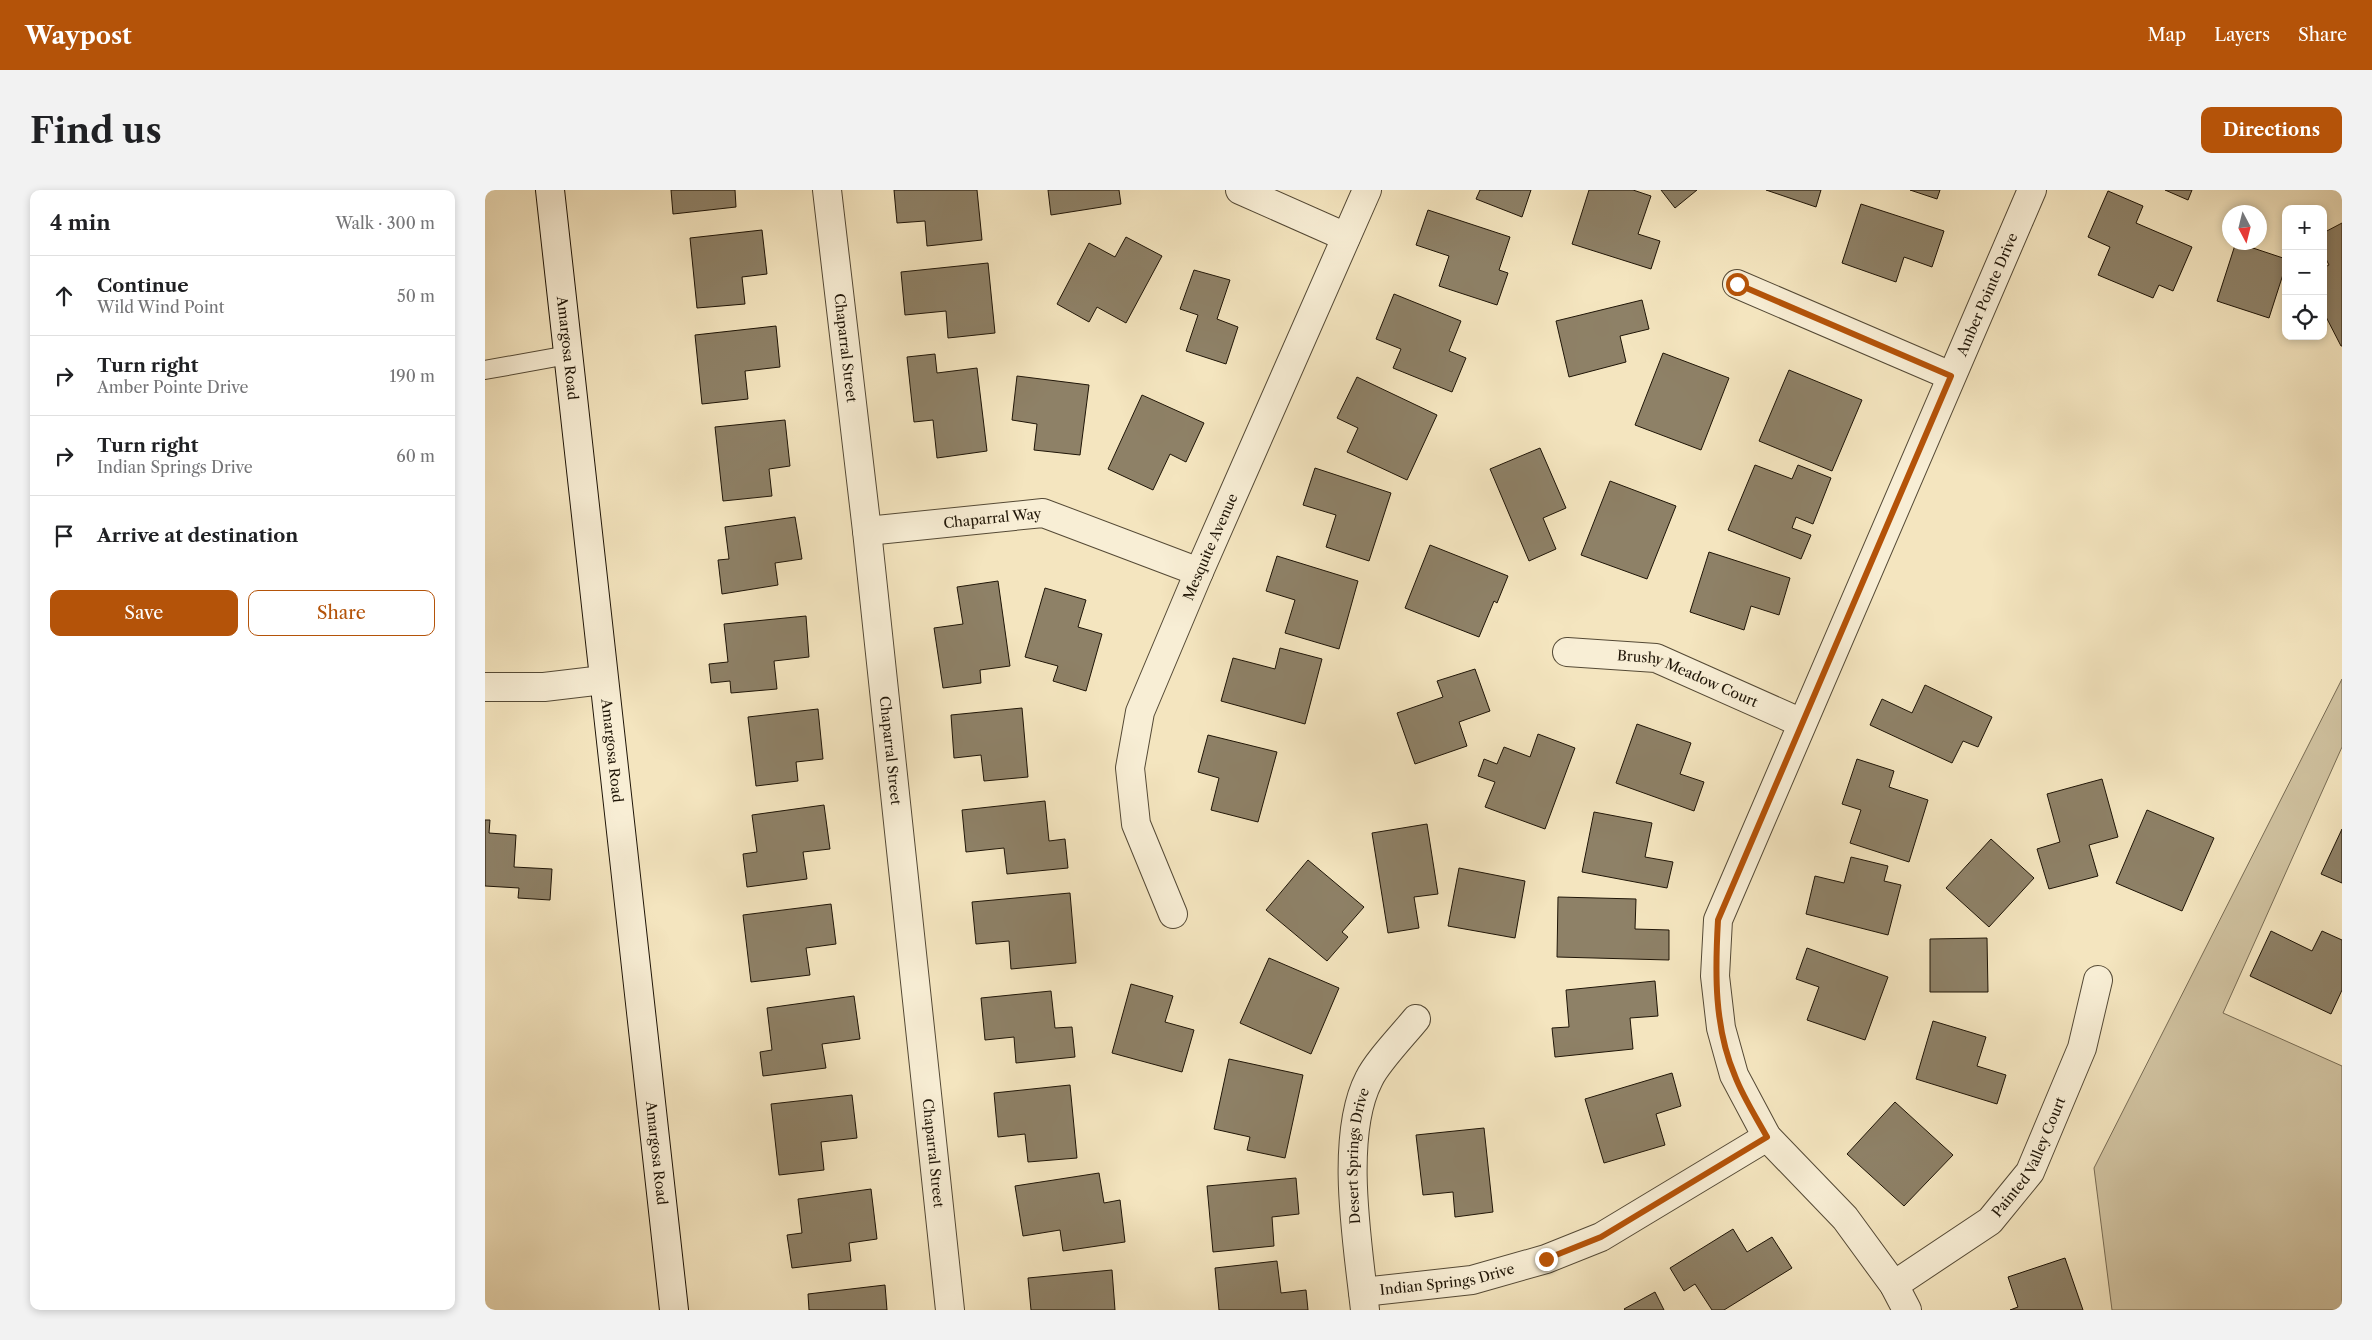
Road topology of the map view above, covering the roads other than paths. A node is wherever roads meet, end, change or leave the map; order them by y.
1 (549, 190) edge
2 (827, 190) edge
3 (1240, 190) edge
4 (1367, 190) edge
5 (2032, 190) edge
6 (1346, 237) junction
7 (1737, 284) dead end
8 (567, 355) junction
9 (485, 370) edge
10 (1951, 376) junction
11 (867, 531) junction
12 (1199, 572) junction
13 (1567, 652) dead end
14 (603, 680) junction
15 (485, 687) edge
16 (1802, 723) junction
17 (1173, 914) dead end
18 (2098, 980) dead end
19 (1416, 1019) dead end
20 (1767, 1137) junction
21 (1894, 1285) junction
22 (1364, 1301) edge
23 (674, 1310) edge
24 (950, 1310) edge
25 (1907, 1310) edge

1 - 8 street, Amargosa Road
2 - 11 street, Chaparral Street
3 - 6 street
4 - 6 street, Mesquite Avenue
5 - 10 street, Amber Pointe Drive
6 - 12 street, Mesquite Avenue
7 - 10 street
8 - 9 lane
8 - 14 street, Amargosa Road
10 - 16 street, Amber Pointe Drive
11 - 12 street, Chaparral Way
11 - 24 street, Chaparral Street
12 - 17 street, Mesquite Avenue
13 - 16 street, Brushy Meadow Court
14 - 15 street
14 - 23 street, Amargosa Road
16 - 20 street, Amber Pointe Drive
18 - 21 street, Painted Valley Court
19 - 22 street, Desert Springs Drive
20 - 21 street, Amber Pointe Drive
20 - 22 street, Indian Springs Drive
21 - 25 street, Amber Pointe Drive

